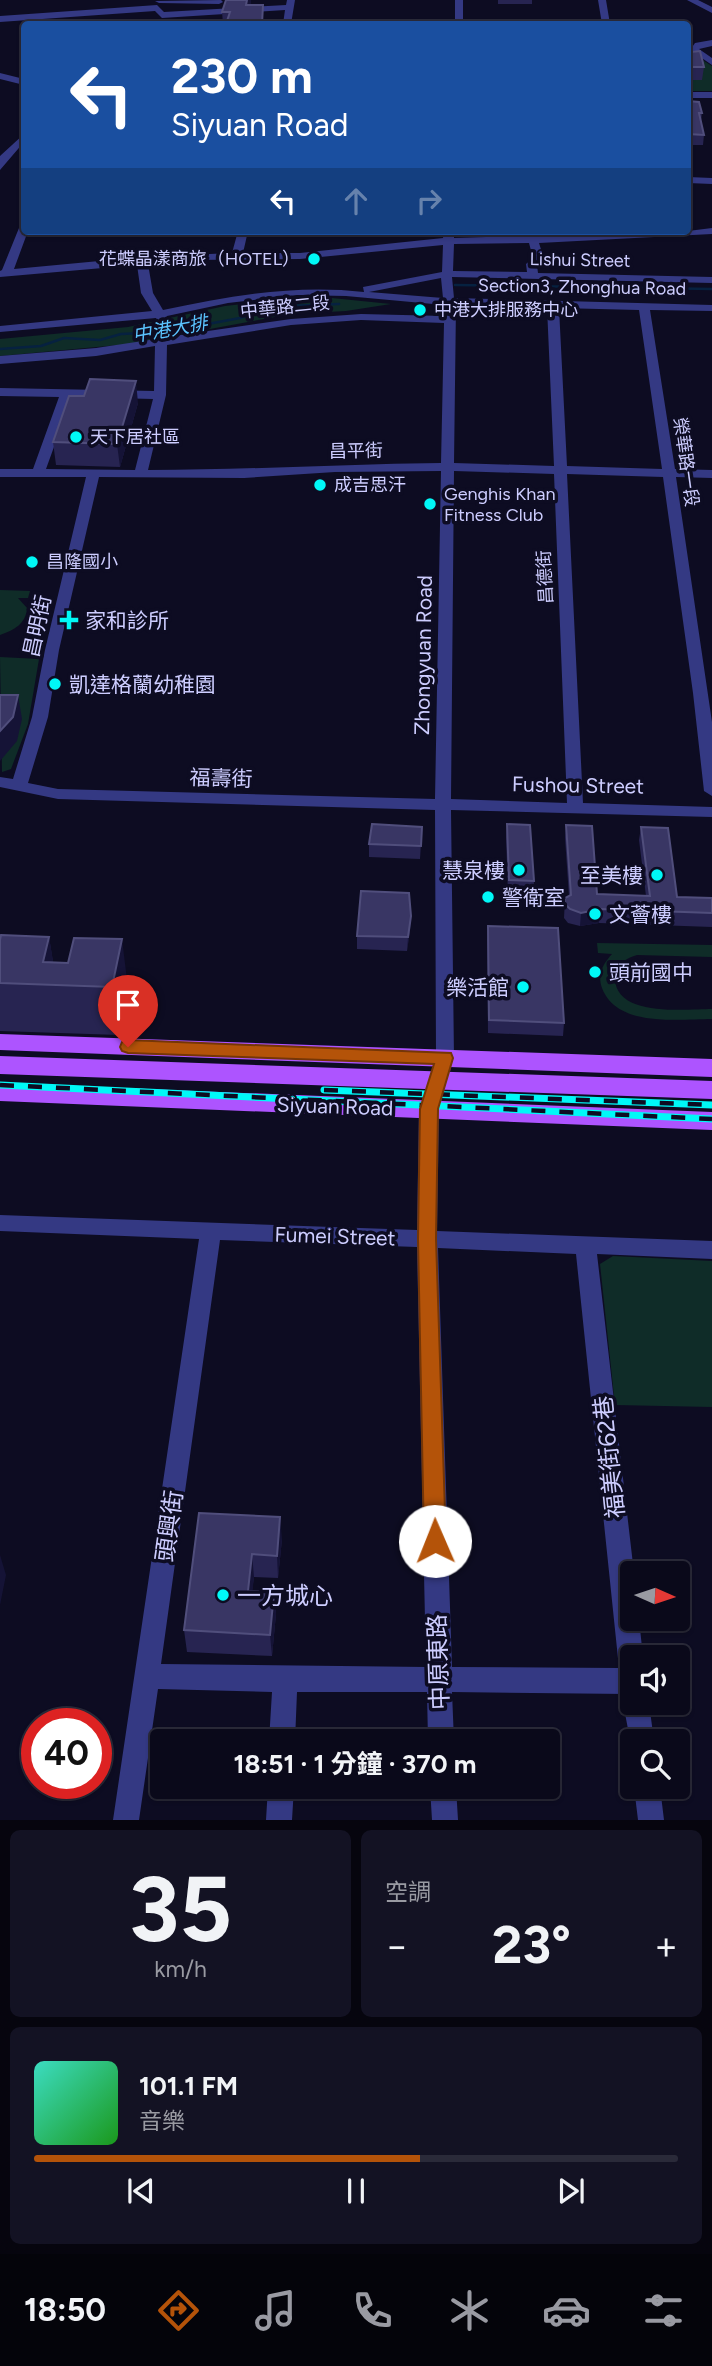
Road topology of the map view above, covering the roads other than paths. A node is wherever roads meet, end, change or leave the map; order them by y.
1 (459, 0) edge
2 (602, 0) edge
3 (691, 0) edge
4 (699, 0) edge
5 (159, 1) edge
6 (219, 2) dead end
7 (290, 4) edge
8 (712, 8) edge
9 (218, 13) junction
10 (0, 19) edge
11 (215, 21) edge
12 (459, 21) edge
13 (606, 21) edge
14 (712, 43) edge
15 (712, 62) edge
16 (0, 76) edge
17 (21, 81) edge
18 (691, 95) edge
19 (712, 95) edge
20 (21, 141) edge
21 (0, 167) edge
22 (691, 180) edge
23 (711, 183) edge
24 (712, 231) edge
25 (691, 232) edge
26 (21, 235) edge
27 (242, 235) edge
28 (607, 235) edge
29 (449, 236) edge
30 (533, 240) junction
31 (237, 256) junction
32 (142, 260) junction
33 (4, 274) edge
34 (447, 276) junction
35 (533, 276) junction
36 (712, 280) edge
37 (346, 293) junction
38 (448, 298) junction
39 (553, 303) junction
40 (644, 305) junction
41 (712, 307) edge
42 (161, 316) junction
43 (450, 320) junction
44 (0, 329) edge
45 (0, 335) edge
46 (161, 340) junction
47 (0, 360) edge
48 (0, 392) edge
49 (67, 393) junction
50 (160, 395) junction
51 (448, 467) junction
52 (560, 470) junction
53 (668, 472) junction
54 (0, 473) edge
55 (38, 473) junction
56 (93, 474) junction
57 (140, 474) junction
58 (712, 474) edge
59 (706, 693) edge
60 (0, 782) edge
61 (19, 786) junction
62 (712, 791) edge
63 (443, 805) junction
64 (575, 807) junction
65 (712, 812) edge
66 (0, 1042) edge
67 (445, 1058) junction
68 (0, 1065) edge
69 (712, 1068) edge
70 (437, 1080) junction
71 (712, 1090) edge
72 (0, 1092) edge
73 (429, 1109) junction
74 (712, 1121) edge
75 (0, 1223) edge
76 (211, 1231) junction
77 (427, 1239) junction
78 (586, 1246) junction
79 (712, 1251) edge
80 (629, 1645) edge
81 (148, 1676) junction
82 (438, 1678) junction
83 (285, 1681) junction
84 (620, 1681) edge
85 (283, 1729) edge
86 (440, 1729) edge
87 (280, 1799) edge
88 (444, 1799) edge
89 (648, 1799) edge
90 (126, 1820) edge
91 (279, 1820) edge
92 (445, 1820) edge
93 (651, 1820) edge

1 - 12 street
2 - 13 street
3 - 8 street
4 - 8 street
5 - 6 street
7 - 9 street
9 - 10 street
9 - 11 street
14 - 15 street
16 - 17 street
18 - 19 street
20 - 21 street
22 - 23 street
24 - 25 street
26 - 33 street
27 - 31 street
28 - 30 street
29 - 30 street
29 - 31 street
29 - 34 street, Zhongyuan Road
30 - 35 street
31 - 32 street
32 - 33 street
32 - 42 street
34 - 35 street, Lishui Street
34 - 37 street, Lishui Street
34 - 38 street, Zhongyuan Road
35 - 36 street, Lishui Street
37 - 38 street, Section3, Zhonghua Road
37 - 42 street
38 - 39 street, Section3, Zhonghua Road
38 - 43 street, Zhongyuan Road
39 - 40 street, Section3, Zhonghua Road
39 - 52 street, 昌德街
40 - 41 street, Section3, Zhonghua Road
40 - 53 street, 榮華路一段
42 - 44 street
42 - 45 street
42 - 46 street
43 - 46 street, 中華路二段
43 - 51 street, Zhongyuan Road
46 - 47 street, 中華路二段
46 - 50 street
48 - 49 street
49 - 50 street
49 - 55 street
50 - 57 street
51 - 52 street, 昌平街
51 - 57 street, 昌平街
51 - 63 street, Zhongyuan Road
52 - 53 street, 昌平街
52 - 64 street, 昌德街
53 - 58 street, 昌平街
53 - 59 street, 榮華路一段
54 - 55 street, 昌平街
55 - 56 street, 昌平街
56 - 57 street, 昌平街
56 - 61 street, 昌明街
59 - 62 street, 榮華路一段
60 - 61 street, 福壽街
61 - 63 street, 福壽街
63 - 64 street, Fushou Street
63 - 67 street, Zhongyuan Road
64 - 65 street, Fushou Street
66 - 67 main road
67 - 69 main road
67 - 70 street, Zhongyuan Road
68 - 70 main road, Siyuan Road
70 - 71 main road, Siyuan Road
70 - 73 street, 中原東路
72 - 73 main road, Siyuan Road
73 - 74 main road, Siyuan Road
73 - 77 street, 中原東路
75 - 76 street, Fumei Street
76 - 77 street, Fumei Street
76 - 81 street, 頭興街
77 - 78 street, Fumei Street
77 - 82 street, 中原東路
78 - 79 street, Fumei Street
78 - 80 street, 福美街62巷
81 - 83 street
81 - 90 street, 頭興街
82 - 83 street
82 - 84 street
82 - 86 street, 中原東路
83 - 85 street
87 - 91 street
88 - 92 street
89 - 93 street

